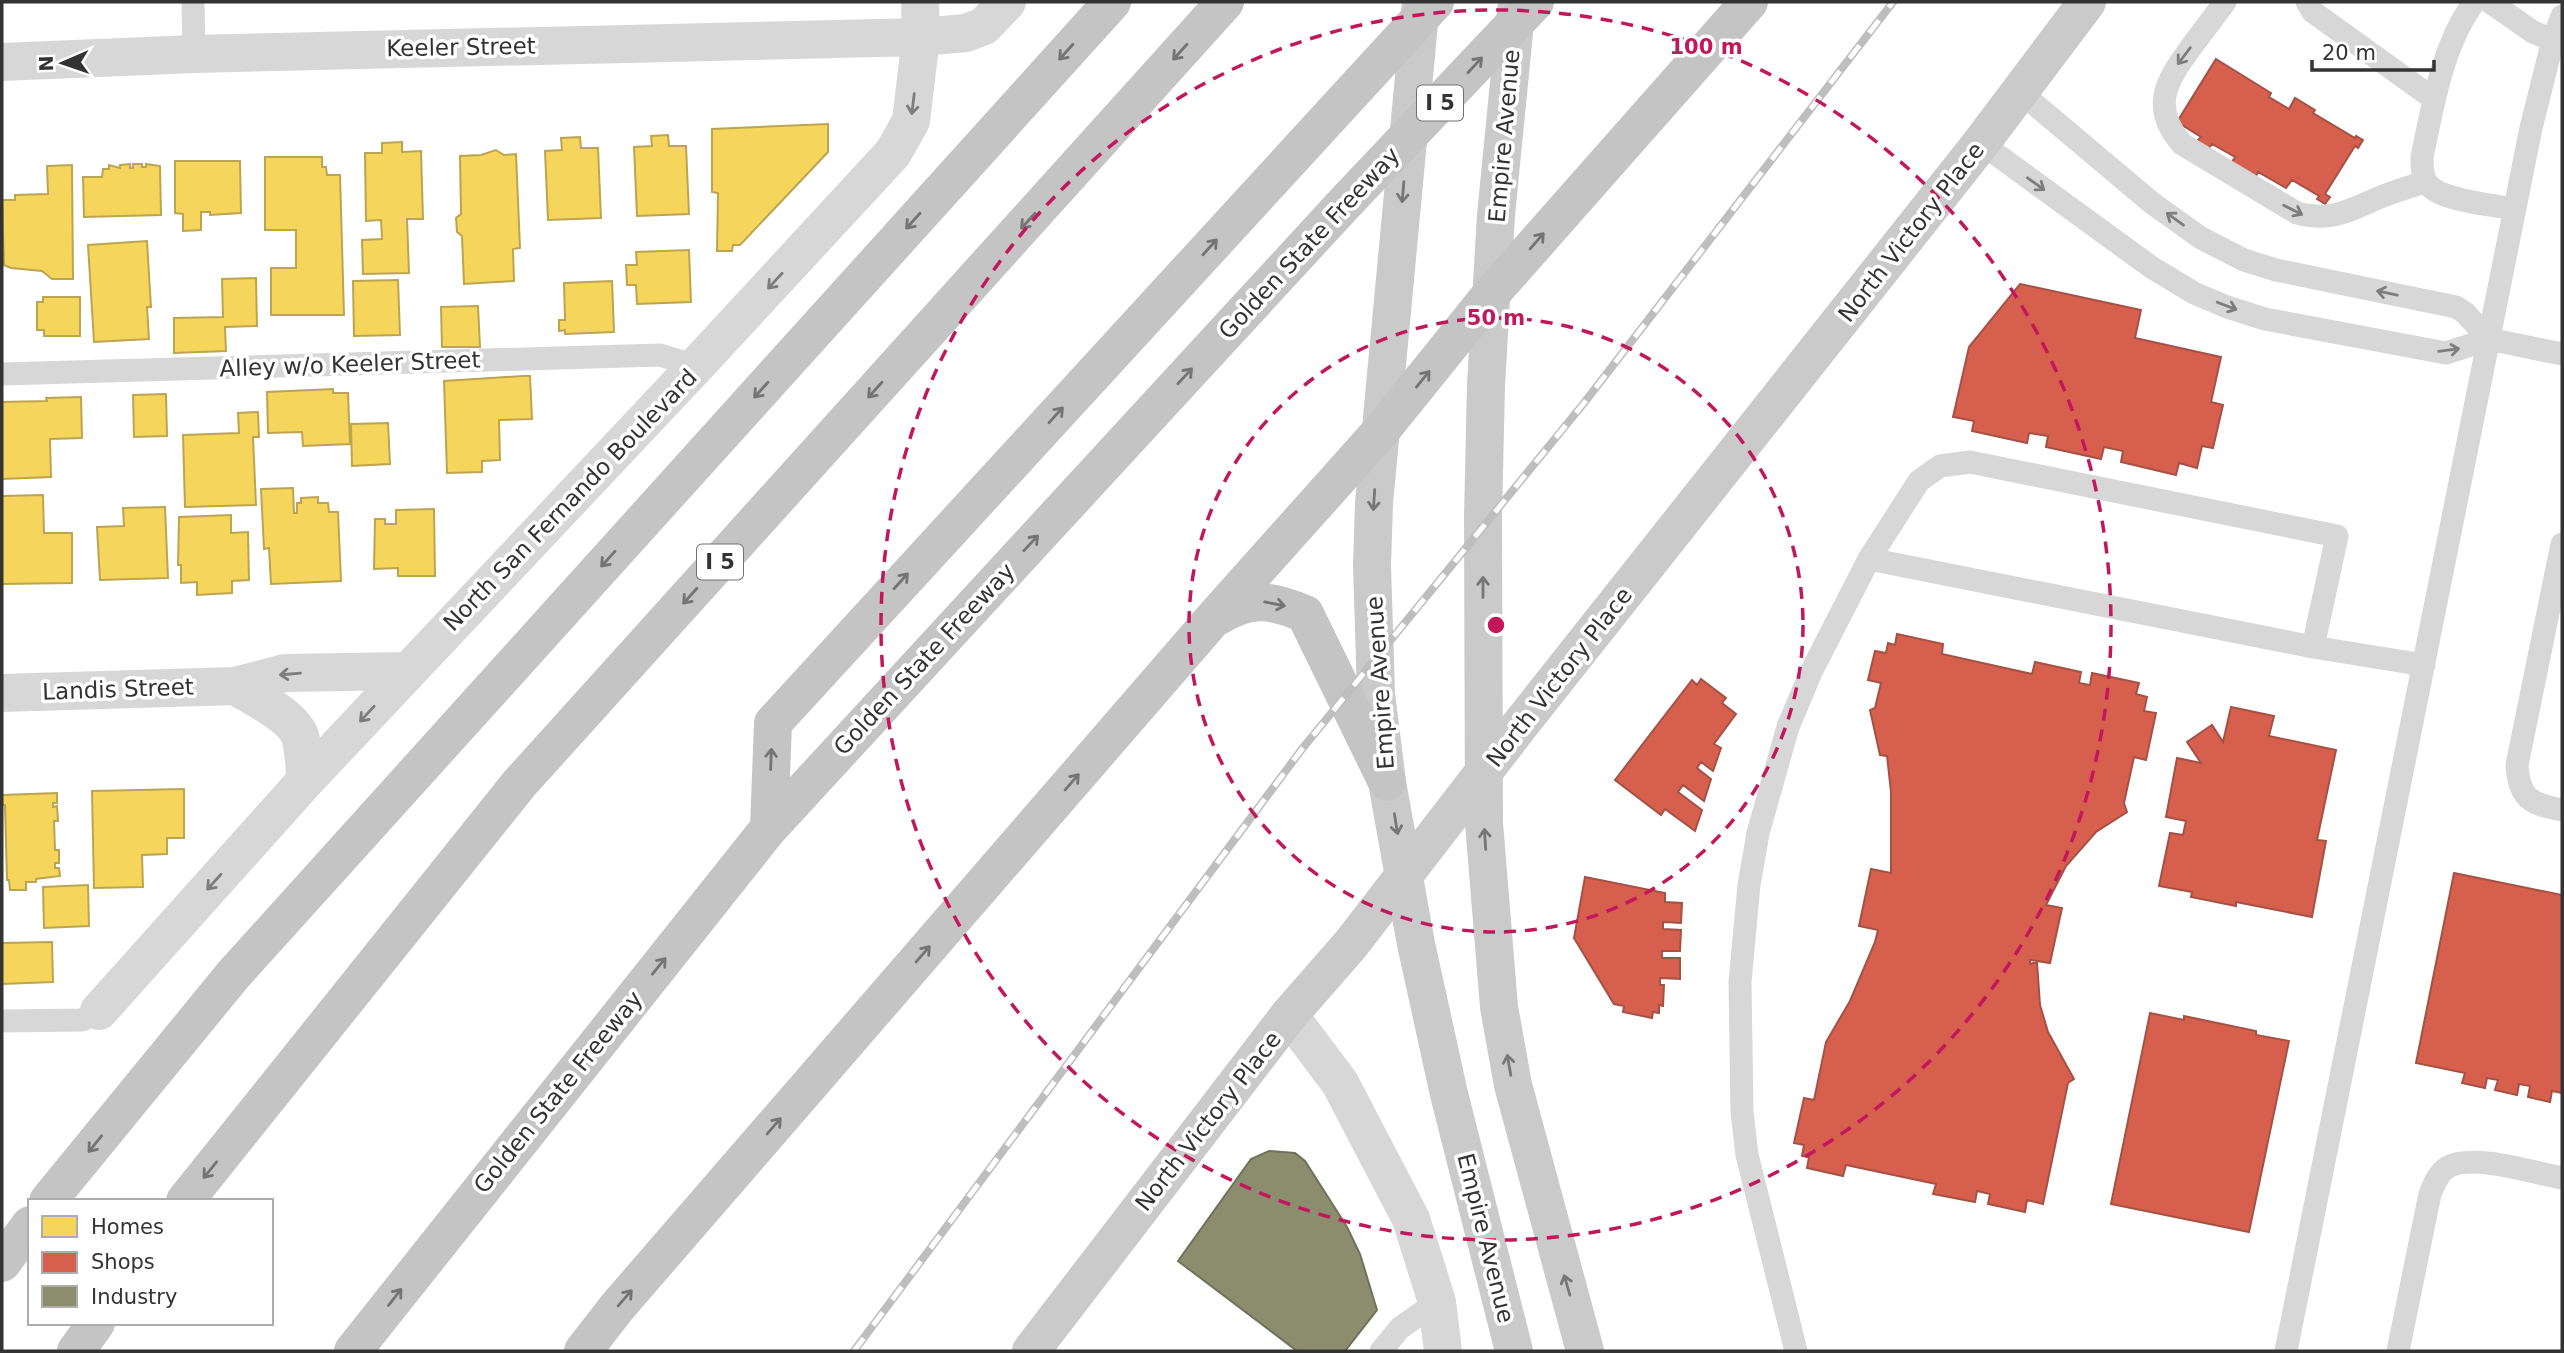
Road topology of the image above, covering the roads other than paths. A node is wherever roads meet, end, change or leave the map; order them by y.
1 (193, 2) edge
2 (1007, 2) edge
3 (1112, 2) edge
4 (1226, 2) edge
5 (1421, 2) edge
6 (1434, 2) edge
7 (1517, 2) edge
8 (1535, 2) edge
9 (1749, 2) edge
10 (2087, 2) edge
11 (2225, 2) edge
12 (2307, 2) edge
13 (2474, 2) edge
14 (2490, 2) edge
15 (2562, 16) edge
16 (920, 19) edge
17 (2553, 40) junction
18 (194, 54) junction
19 (2, 62) edge
20 (2020, 92) junction
21 (2434, 99) junction
22 (1981, 144) junction
23 (2425, 182) junction
24 (2515, 209) junction
25 (1492, 293) junction
26 (2490, 340) junction
27 (2562, 354) edge
28 (696, 366) junction
29 (2, 374) edge
30 (1380, 432) junction
31 (2562, 544) edge
32 (1869, 559) junction
33 (1212, 620) junction
34 (2313, 647) junction
35 (2424, 665) junction
36 (407, 671) junction
37 (234, 686) junction
38 (2, 692) edge
39 (306, 780) junction
40 (1387, 782) junction
41 (2562, 810) edge
42 (769, 828) junction
43 (99, 1011) joint
44 (1289, 1015) junction
45 (2, 1021) edge
46 (2562, 1178) edge
47 (50, 1199) edge
48 (187, 1199) edge
49 (28, 1228) edge
50 (2, 1263) edge
51 (1437, 1302) junction
52 (95, 1325) edge
53 (76, 1351) edge
54 (353, 1351) edge
55 (583, 1351) edge
56 (1031, 1351) edge
57 (1381, 1351) edge
58 (1443, 1351) edge
59 (1514, 1351) edge
60 (1585, 1351) edge
61 (1796, 1351) edge
62 (2286, 1351) edge
63 (2398, 1351) edge

1 - 18 lane
2 - 16 street
3 -> 47 highway
4 -> 48 highway, I 5
5 -> 30 main road, Empire Avenue
42 -> 6 highway
7 - 25 main road, Empire Avenue
42 -> 8 highway, Golden State Freeway / I 5
25 -> 9 highway
10 - 20 main road, North Victory Place
11 -> 23 lane
12 - 21 lane
13 - 21 lane
14 - 17 lane
15 - 17 lane
16 - 18 street, Keeler Street
16 -> 28 street, North San Fernando Boulevard
17 - 24 lane
18 - 19 street, Keeler Street
20 - 22 main road, North Victory Place
26 -> 20 lane
21 - 23 lane
22 -> 26 lane
22 - 44 main road, North Victory Place
23 - 24 lane
24 - 26 lane
30 -> 25 highway
60 -> 25 main road, Empire Avenue
26 - 27 lane
26 - 35 lane
28 - 29 lane, Alley w/o Keeler Street
28 - 36 street, North San Fernando Boulevard
30 - 33 highway
30 -> 40 main road, Empire Avenue
31 - 41 lane
32 - 34 lane
32 - 34 lane
32 - 61 lane
33 -> 40 highway
55 -> 33 highway
34 - 35 lane
35 - 62 lane
36 -> 37 street, Landis Street
36 -> 39 street, North San Fernando Boulevard
37 - 38 street, Landis Street
37 - 39 street
39 -> 43 street, North San Fernando Boulevard
40 -> 59 main road, Empire Avenue
54 -> 42 highway, Golden State Freeway / I 5
43 - 45 lane
44 - 51 street
44 - 56 main road, North Victory Place
46 - 63 lane
49 - 50 highway
51 - 57 lane
51 - 58 street
52 - 53 highway

